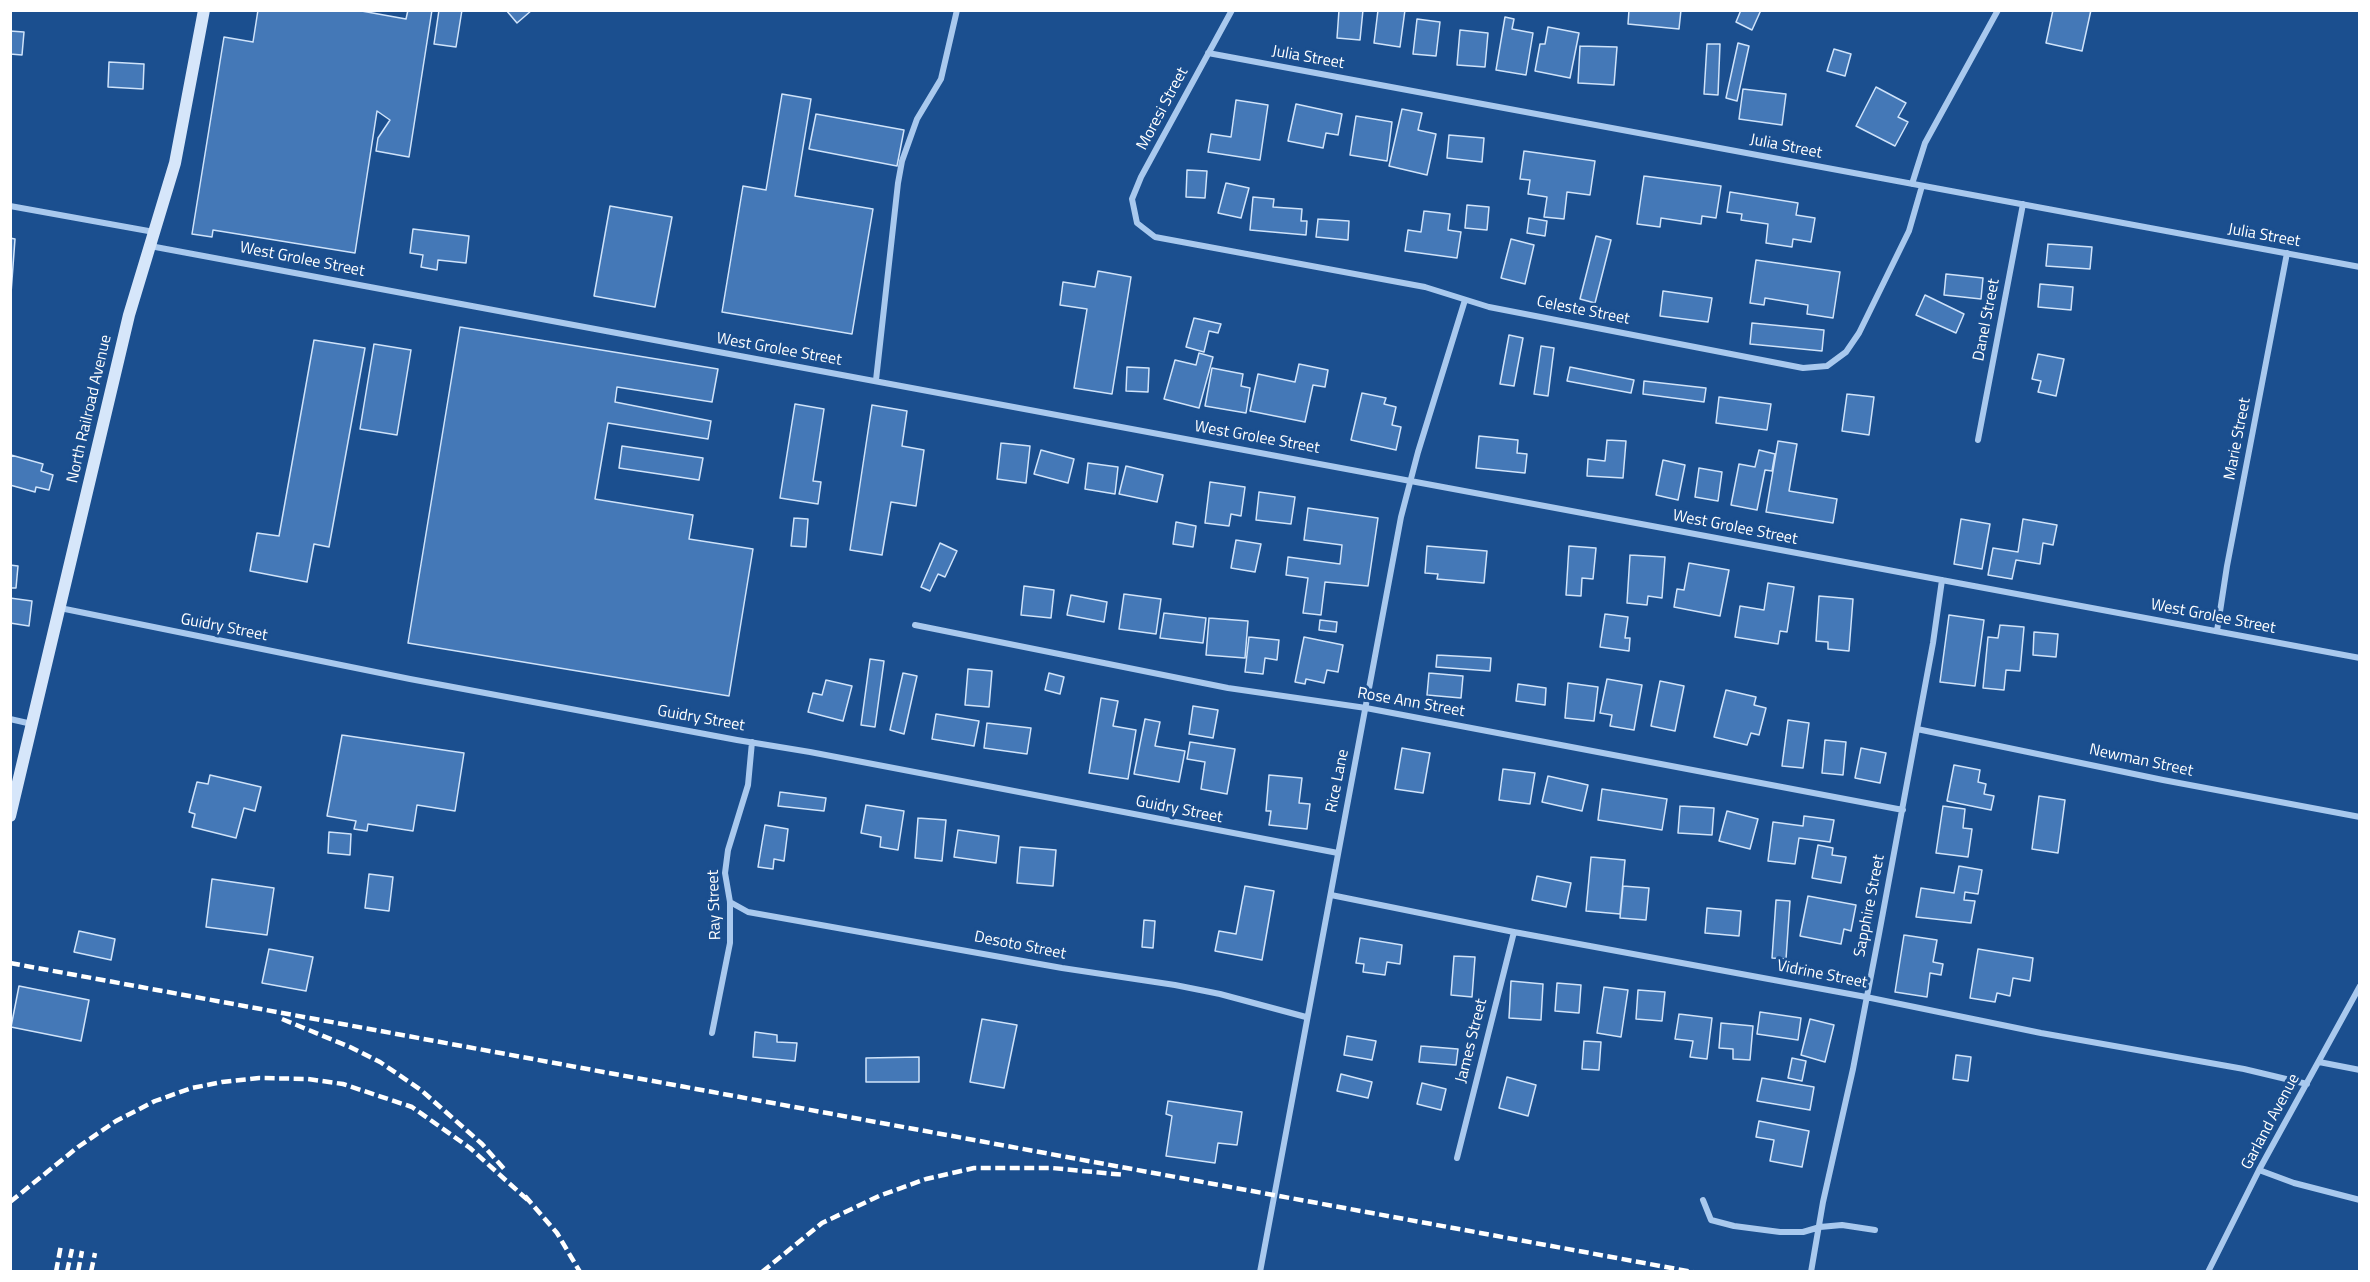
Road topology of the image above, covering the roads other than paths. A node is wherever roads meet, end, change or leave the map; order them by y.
1 (204, 10) edge
2 (957, 10) edge
3 (1232, 10) edge
4 (1998, 10) edge
5 (1208, 53) junction
6 (1912, 184) junction
7 (1922, 186) junction
8 (2023, 204) junction
9 (10, 206) edge
10 (1137, 223) joint
11 (154, 232) junction
12 (150, 246) junction
13 (2287, 253) junction
14 (2360, 267) edge
15 (1465, 300) junction
16 (876, 380) junction
17 (1978, 440) dead end
18 (1411, 480) junction
19 (1942, 580) junction
20 (60, 608) junction
21 (915, 625) dead end
22 (2217, 631) junction
23 (2360, 658) edge
24 (1366, 708) junction
25 (10, 719) edge
26 (32, 724) junction
27 (1917, 729) junction
28 (752, 741) junction
29 (1903, 810) junction
30 (10, 816) edge
31 (2360, 817) edge
32 (1338, 853) junction
33 (1331, 895) junction
34 (730, 902) junction
35 (1514, 932) junction
36 (2360, 986) edge
37 (1866, 997) junction
38 (1306, 1017) junction
39 (712, 1033) dead end
40 (2319, 1062) junction
41 (2360, 1070) edge
42 (2307, 1084) junction
43 (1457, 1158) dead end
44 (2259, 1170) junction
45 (1703, 1200) dead end
46 (2360, 1200) edge
47 (1820, 1227) junction
48 (1875, 1230) dead end
49 (1260, 1272) edge
50 (1811, 1272) edge
51 (2208, 1272) edge

1 - 11 street, North Railroad Avenue
2 - 16 street
3 - 5 street, Moresi Street
4 - 6 street
5 - 6 street, Julia Street
5 - 10 street, Moresi Street
6 - 7 street, Julia Street
7 - 8 street, Julia Street
7 - 15 street, Celeste Street
8 - 13 street, Julia Street
8 - 17 street, Danel Street
9 - 11 street
10 - 15 street, Celeste Street
11 - 12 street, North Railroad Avenue
12 - 16 street, West Grolee Street
12 - 20 street, North Railroad Avenue
13 - 14 street, Julia Street
13 - 22 street, Marie Street
15 - 18 street, Rice Lane
16 - 18 street, West Grolee Street
18 - 19 street, West Grolee Street
18 - 24 street, Rice Lane
19 - 22 street, West Grolee Street
19 - 27 street, Sapphire Street
20 - 26 street, North Railroad Avenue
20 - 28 street, Guidry Street
21 - 24 street, Rose Ann Street
22 - 23 street, West Grolee Street
24 - 29 street, Rose Ann Street
24 - 32 street, Rice Lane
25 - 26 street
26 - 30 street, North Railroad Avenue
27 - 29 street, Sapphire Street
27 - 31 street, Newman Street
28 - 32 street, Guidry Street
28 - 34 street, Ray Street
29 - 37 street, Sapphire Street
32 - 33 street, Rice Lane
33 - 35 street, Vidrine Street
33 - 38 street, Rice Lane
34 - 38 street, Desoto Street
34 - 39 street, Ray Street
35 - 37 street, Vidrine Street
35 - 43 street, James Street
36 - 40 street, Garland Avenue
37 - 42 street, Vidrine Street
37 - 47 street, Sapphire Street
38 - 49 street, Rice Lane
40 - 41 street
40 - 42 street, Garland Avenue
42 - 44 street, Garland Avenue
44 - 46 street
44 - 51 street, Garland Avenue
45 - 47 street
47 - 48 street
47 - 50 street, Sapphire Street

